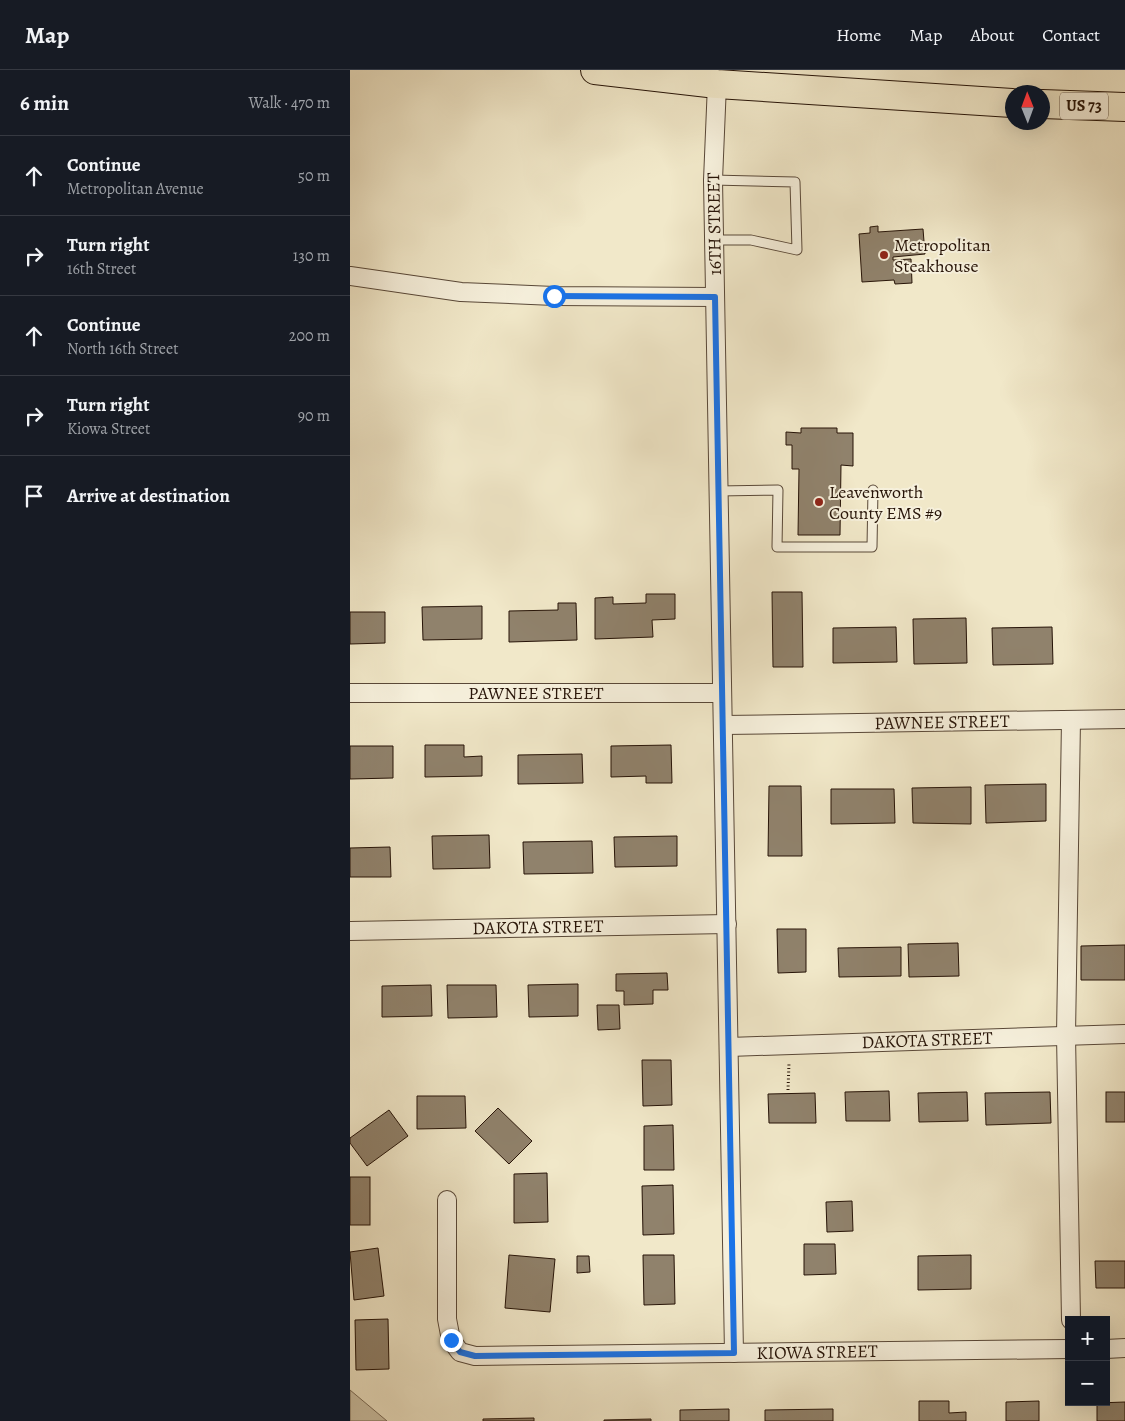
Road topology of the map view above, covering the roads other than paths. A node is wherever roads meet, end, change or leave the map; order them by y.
1 (595, 70) edge
2 (717, 84) junction
3 (1005, 103) edge
4 (1050, 104) edge
5 (1125, 107) edge
6 (713, 180) junction
7 (714, 240) junction
8 (350, 276) edge
9 (715, 297) junction
10 (873, 490) dead end
11 (718, 491) junction
12 (350, 693) edge
13 (722, 693) junction
14 (1125, 719) edge
15 (1071, 720) junction
16 (723, 725) junction
17 (726, 924) junction
18 (350, 930) edge
19 (1125, 1034) edge
20 (1066, 1035) junction
21 (729, 1046) junction
22 (447, 1200) dead end
23 (1071, 1316) edge
24 (1125, 1348) edge
25 (1065, 1349) edge
26 (1110, 1349) edge
27 (734, 1353) junction

1 - 2 highway
2 - 3 highway
2 - 6 street, 16TH STREET
4 - 5 highway, US 73
6 - 7 street, 16TH STREET
6 - 7 lane
7 - 9 street, 16TH STREET
8 - 9 street
9 - 11 street, 16TH STREET
10 - 11 lane
11 - 13 street, 16TH STREET
12 - 13 street, PAWNEE STREET
13 - 16 street, 16TH STREET
14 - 15 street, PAWNEE STREET
15 - 16 street, PAWNEE STREET
15 - 20 street
16 - 17 street, 16TH STREET
17 - 18 street, DAKOTA STREET
17 - 21 street, 16TH STREET
19 - 20 street, DAKOTA STREET
20 - 21 street, DAKOTA STREET
20 - 23 street
21 - 27 street, 16TH STREET
22 - 27 street, KIOWA STREET
24 - 26 street
25 - 27 street, KIOWA STREET

